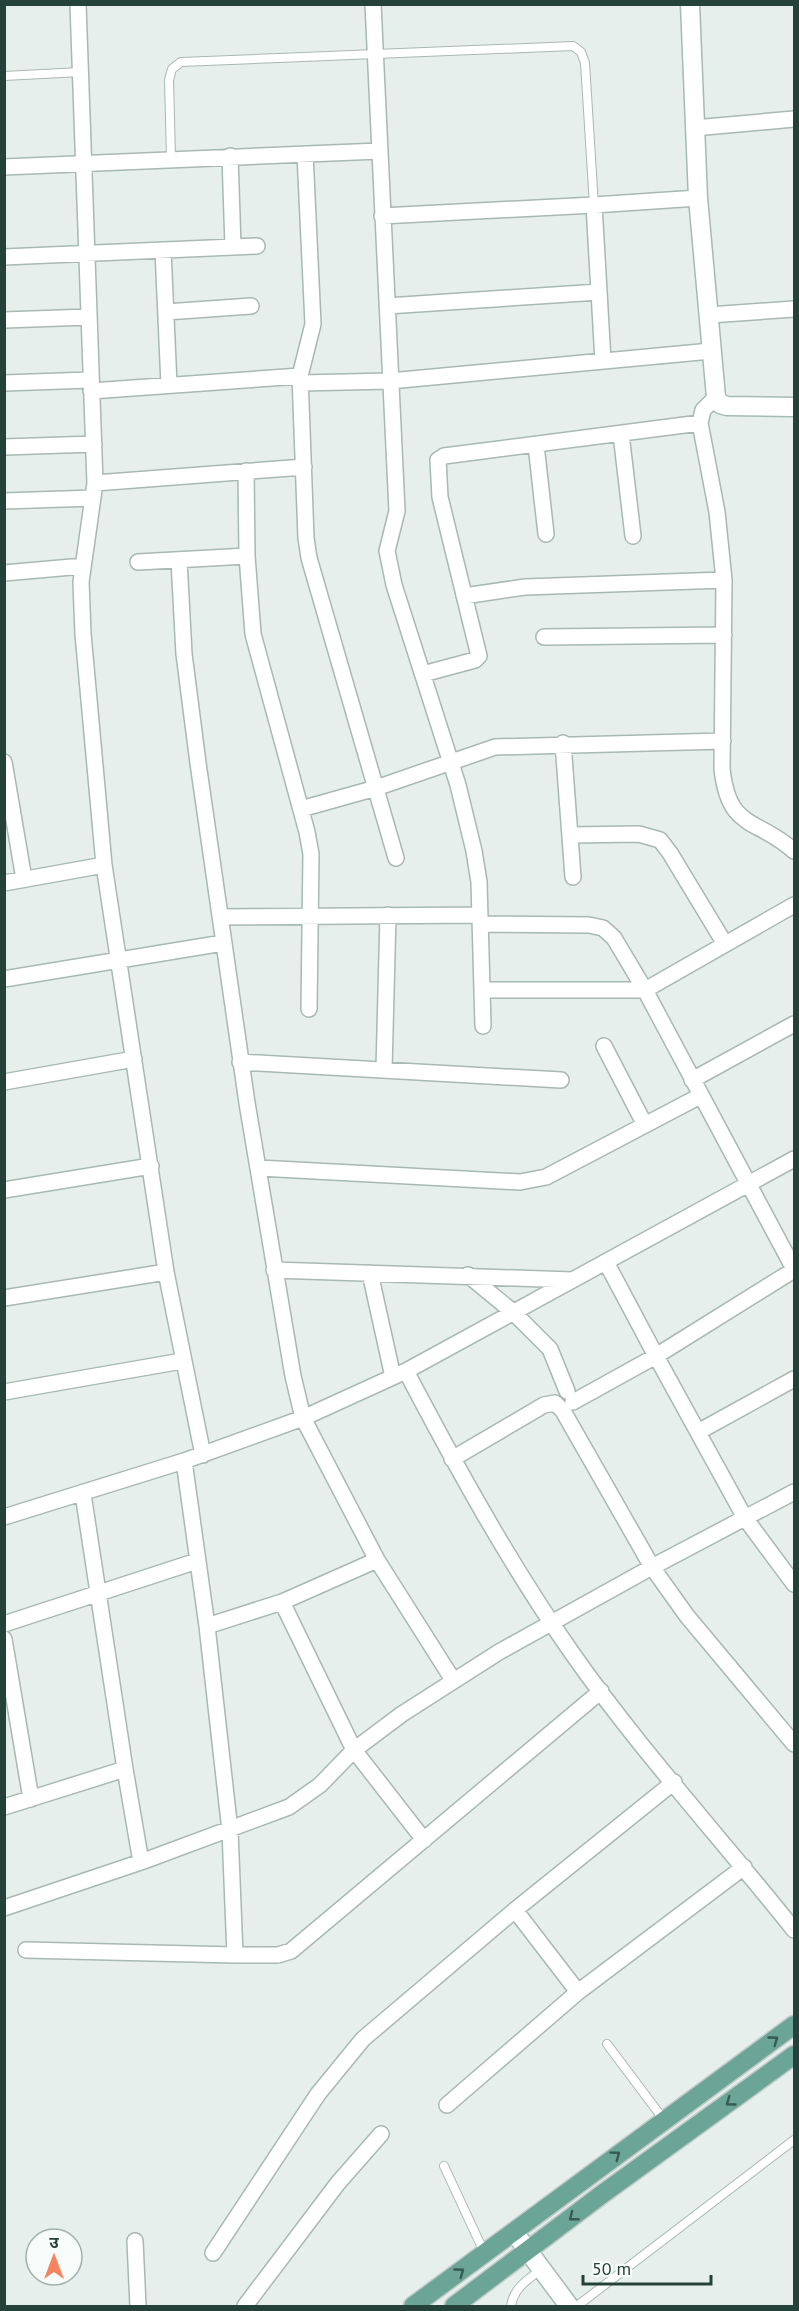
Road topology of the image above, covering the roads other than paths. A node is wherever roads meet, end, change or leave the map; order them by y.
1 (78, 4) edge
2 (374, 4) edge
3 (690, 4) edge
4 (375, 54) junction
5 (81, 72) junction
6 (4, 75) edge
7 (795, 119) edge
8 (694, 128) junction
9 (379, 151) junction
10 (305, 154) junction
11 (230, 156) junction
12 (171, 158) junction
13 (83, 163) junction
14 (4, 167) edge
15 (698, 198) junction
16 (594, 205) junction
17 (382, 216) junction
18 (257, 246) dead end
19 (233, 247) junction
20 (163, 250) junction
21 (88, 253) junction
22 (4, 257) edge
23 (599, 292) junction
24 (251, 306) dead end
25 (387, 306) junction
26 (795, 309) edge
27 (166, 312) junction
28 (709, 315) junction
29 (89, 317) junction
30 (4, 320) edge
31 (711, 351) junction
32 (603, 361) junction
33 (301, 379) junction
34 (390, 381) junction
35 (4, 383) edge
36 (91, 385) junction
37 (169, 385) junction
38 (716, 397) junction
39 (795, 407) edge
40 (700, 423) junction
41 (621, 434) junction
42 (94, 444) junction
43 (536, 445) junction
44 (4, 447) edge
45 (304, 467) junction
46 (246, 471) junction
47 (94, 490) junction
48 (4, 501) edge
49 (546, 534) dead end
50 (633, 537) dead end
51 (247, 556) junction
52 (179, 560) junction
53 (138, 562) dead end
54 (83, 566) junction
55 (4, 573) edge
56 (724, 580) junction
57 (464, 596) junction
58 (724, 635) junction
59 (544, 637) dead end
60 (423, 674) junction
61 (723, 741) junction
62 (563, 743) junction
63 (4, 762) edge
64 (451, 763) junction
65 (376, 788) junction
66 (301, 809) junction
67 (570, 835) junction
68 (795, 851) edge
69 (396, 858) dead end
70 (104, 865) junction
71 (573, 877) dead end
72 (24, 879) junction
73 (4, 883) edge
74 (795, 905) edge
75 (312, 915) junction
76 (388, 915) junction
77 (220, 917) junction
78 (480, 919) junction
79 (224, 943) junction
80 (725, 945) junction
81 (118, 958) junction
82 (4, 979) edge
83 (484, 990) junction
84 (645, 990) junction
85 (309, 1009) dead end
86 (795, 1024) edge
87 (483, 1026) dead end
88 (604, 1046) dead end
89 (134, 1059) junction
90 (240, 1062) junction
91 (384, 1069) junction
92 (561, 1080) dead end
93 (692, 1080) junction
94 (4, 1083) edge
95 (700, 1096) junction
96 (645, 1125) junction
97 (795, 1159) edge
98 (151, 1166) junction
99 (259, 1168) junction
100 (748, 1184) junction
101 (4, 1190) edge
102 (606, 1262) junction
103 (795, 1269) edge
104 (274, 1270) junction
105 (166, 1272) junction
106 (370, 1273) junction
107 (468, 1275) junction
108 (572, 1280) junction
109 (4, 1298) edge
110 (513, 1312) junction
111 (656, 1356) junction
112 (182, 1361) junction
113 (399, 1374) junction
114 (795, 1379) edge
115 (4, 1392) edge
116 (303, 1418) junction
117 (698, 1432) junction
118 (203, 1455) junction
119 (452, 1459) junction
120 (184, 1461) junction
121 (795, 1492) edge
122 (83, 1494) junction
123 (4, 1518) edge
124 (745, 1518) junction
125 (377, 1560) junction
126 (197, 1561) junction
127 (652, 1567) junction
128 (795, 1584) edge
129 (98, 1592) junction
130 (282, 1602) junction
131 (552, 1623) junction
132 (4, 1624) edge
133 (207, 1626) junction
134 (4, 1639) edge
135 (453, 1680) junction
136 (601, 1691) junction
137 (795, 1744) edge
138 (354, 1750) junction
139 (125, 1769) junction
140 (674, 1782) junction
141 (31, 1799) junction
142 (4, 1807) edge
143 (230, 1831) junction
144 (424, 1840) junction
145 (141, 1862) junction
146 (744, 1867) junction
147 (4, 1908) edge
148 (515, 1910) junction
149 (795, 1930) edge
150 (26, 1950) dead end
151 (235, 1955) junction
152 (578, 1992) junction
153 (795, 2025) edge
154 (607, 2044) dead end
155 (795, 2055) edge
156 (447, 2105) dead end
157 (664, 2120) junction
158 (381, 2134) dead end
159 (795, 2140) edge
160 (444, 2166) dead end
161 (514, 2232) junction
162 (135, 2241) dead end
163 (529, 2252) junction
164 (213, 2253) dead end
165 (485, 2253) junction
166 (542, 2269) junction
167 (138, 2307) edge
168 (245, 2307) edge
169 (413, 2307) edge
170 (454, 2307) edge
171 (511, 2307) edge
172 (569, 2307) edge
173 (577, 2307) edge

1 - 5 street
2 - 4 street
3 - 8 street
4 - 9 street
4 - 12 lane
4 - 16 lane
5 - 6 lane
5 - 13 street
7 - 8 street
8 - 15 street
9 - 10 street
9 - 17 street
10 - 11 street
10 - 33 street
11 - 12 street
11 - 19 street
12 - 13 street
13 - 14 street
13 - 21 street
15 - 16 street
15 - 28 street
16 - 17 street
16 - 23 street
17 - 25 street
18 - 19 street
19 - 20 street
20 - 21 street
20 - 27 street
21 - 22 street
21 - 29 street
23 - 25 street
23 - 32 street
24 - 27 street
25 - 34 street
26 - 28 street
27 - 37 street
28 - 31 street
29 - 30 street
29 - 36 street
31 - 32 street
31 - 38 street
32 - 34 street
33 - 34 street
33 - 37 street
33 - 45 street
34 - 60 street
35 - 36 street
36 - 37 street
36 - 42 street
38 - 39 street
38 - 40 street
40 - 41 street
40 - 56 street
41 - 43 street
41 - 50 street
42 - 44 street
42 - 47 street
43 - 49 street
43 - 57 street
45 - 46 street
45 - 65 street
46 - 47 street
46 - 51 street
47 - 48 street
47 - 54 street
51 - 52 street
51 - 66 street
52 - 53 street
52 - 77 street
54 - 55 street
54 - 70 street
56 - 57 street
56 - 58 street
57 - 60 street
58 - 59 street
58 - 61 street
60 - 64 street
61 - 62 street
61 - 68 street
62 - 64 street
62 - 67 street
63 - 72 street
64 - 65 street
64 - 78 street
65 - 66 street
65 - 69 street
66 - 75 street
67 - 71 street
67 - 80 street
70 - 72 street
70 - 81 street
72 - 73 street
74 - 80 street
75 - 76 street
75 - 77 street
75 - 85 street
76 - 78 street
76 - 91 street
77 - 79 street
78 - 83 street
78 - 84 street
79 - 81 street
79 - 90 street
80 - 84 street
81 - 82 street
81 - 89 street
83 - 84 street
83 - 87 street
84 - 93 street
86 - 93 street
88 - 96 street
89 - 94 street
89 - 98 street
90 - 91 street
90 - 99 street
91 - 92 street
93 - 95 street
95 - 96 street
95 - 100 street
96 - 99 street
97 - 100 street
98 - 101 street
98 - 105 street
99 - 104 street
100 - 102 street
100 - 103 street
102 - 108 street
102 - 111 street
103 - 111 street
104 - 106 street
104 - 116 street
105 - 109 street
105 - 112 street
106 - 107 street
106 - 113 street
107 - 108 street
107 - 110 street
108 - 110 street
110 - 111 street
110 - 113 street
111 - 117 street
112 - 115 street
112 - 118 street
113 - 116 street
113 - 119 street
114 - 117 street
116 - 118 street
116 - 125 street
117 - 124 street
118 - 120 street
119 - 127 street
119 - 131 street
120 - 122 street
120 - 126 street
121 - 124 street
122 - 123 street
122 - 129 street
124 - 127 street
124 - 128 street
125 - 130 street
125 - 135 street
126 - 129 street
126 - 133 street
127 - 131 street
127 - 137 street
129 - 132 street
129 - 139 street
130 - 133 street
130 - 138 street
131 - 135 street
131 - 136 street
133 - 143 street
134 - 141 street
135 - 138 street
136 - 140 street
136 - 144 street
138 - 143 street
138 - 144 street
139 - 141 street
139 - 145 street
140 - 146 street
140 - 148 street
141 - 142 street
143 - 145 street
143 - 151 street
144 - 151 street
145 - 147 street
146 - 149 street
146 - 152 street
148 - 152 street
148 - 164 street
150 - 151 street
152 - 156 street
157 -> 153 main road
154 - 157 lane
155 -> 163 main road
161 -> 157 main road
158 - 168 street
159 - 173 lane
160 - 165 lane
161 - 163 street
161 - 165 main road
162 - 167 street
163 - 166 street
163 - 170 main road
169 -> 165 main road
166 - 171 lane
166 - 172 street

